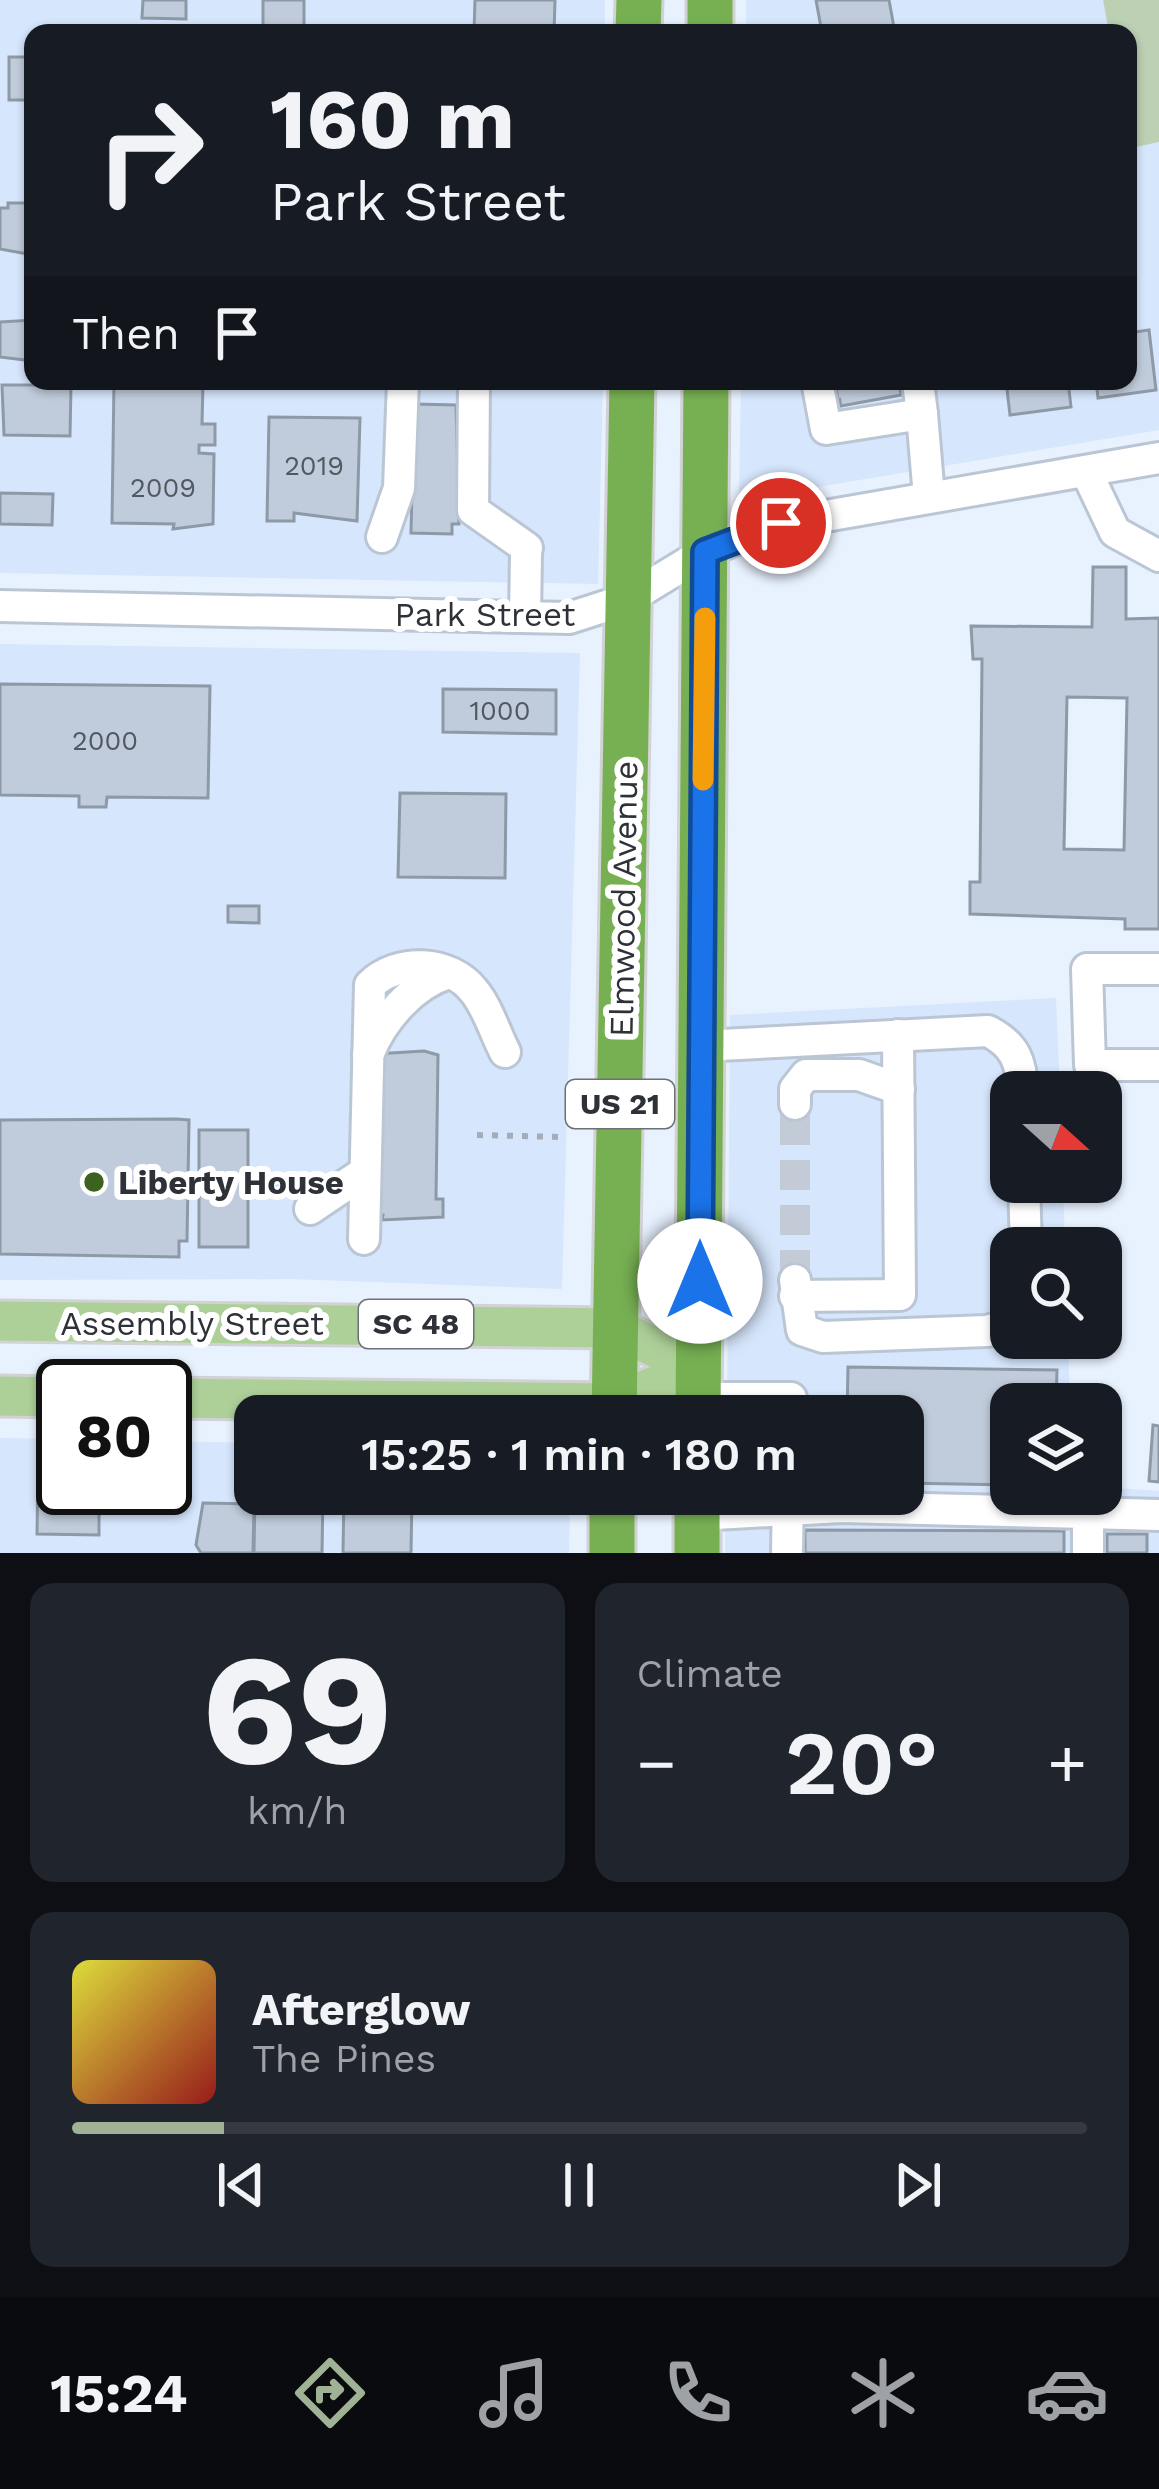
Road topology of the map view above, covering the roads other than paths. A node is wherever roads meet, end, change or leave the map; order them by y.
1 (403, 390) edge
2 (474, 390) edge
3 (632, 390) edge
4 (706, 390) edge
5 (824, 390) edge
6 (920, 390) edge
7 (922, 414) junction
8 (1159, 458) edge
9 (1086, 471) junction
10 (929, 497) junction
11 (382, 537) dead end
12 (705, 552) junction
13 (1159, 556) edge
14 (628, 599) junction
15 (0, 606) edge
16 (525, 617) junction
17 (1159, 969) edge
18 (898, 1034) junction
19 (700, 1046) junction
20 (505, 1052) dead end
21 (1159, 1066) edge
22 (1022, 1071) edge
23 (899, 1089) junction
24 (795, 1104) dead end
25 (365, 1172) junction
26 (310, 1209) dead end
27 (364, 1239) dead end
28 (0, 1321) edge
29 (615, 1328) junction
30 (990, 1330) edge
31 (698, 1394) edge
32 (614, 1395) edge
33 (0, 1396) edge
34 (36, 1397) edge
35 (192, 1399) edge
36 (234, 1400) edge
37 (924, 1507) edge
38 (990, 1509) edge
39 (1122, 1514) edge
40 (612, 1515) edge
41 (788, 1515) edge
42 (1088, 1515) edge
43 (1159, 1515) edge
44 (611, 1553) edge
45 (787, 1553) edge
46 (1088, 1553) edge

1 - 11 street
2 - 16 street
3 - 14 highway, Elmwood Avenue / US 21
4 - 12 highway, US 21
5 - 7 street
6 - 7 street
7 - 10 street
8 - 9 street, Park Street
9 - 10 street, Park Street
9 - 13 street
10 - 12 street, Park Street
12 - 14 street, Park Street
12 - 19 highway, US 21
14 - 16 street, Park Street
14 - 29 highway, Elmwood Avenue / US 21
15 - 16 street, Park Street
17 - 21 street
18 - 19 street
18 - 22 street
18 - 23 street
19 - 31 highway, US 21
20 - 25 street
23 - 24 street
23 - 30 street
25 - 26 street
25 - 27 street
28 - 29 main road, Assembly Street / SC 48
29 - 31 main road, Assembly Street / SC 48
29 - 32 highway, Elmwood Avenue / US 21
33 - 34 main road
35 - 36 main road
37 - 38 street
39 - 43 street
40 - 44 highway
41 - 45 street
42 - 46 street

